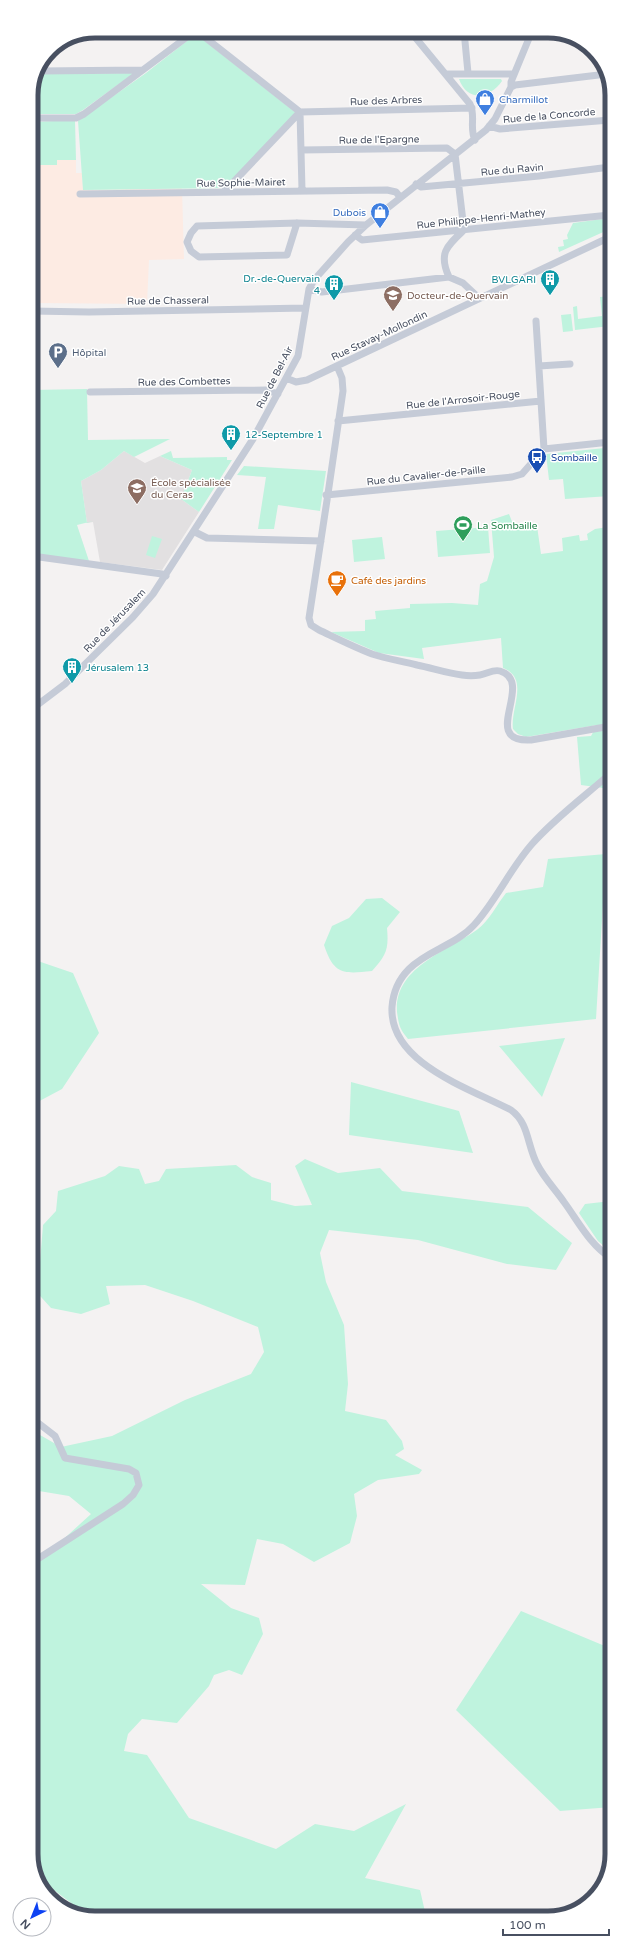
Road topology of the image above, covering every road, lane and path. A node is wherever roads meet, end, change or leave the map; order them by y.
1 (186, 38) edge
2 (205, 38) edge
3 (416, 38) edge
4 (465, 38) edge
5 (529, 38) edge
6 (142, 70) junction
7 (43, 71) edge
8 (468, 73) junction
9 (446, 74) junction
10 (514, 74) junction
11 (601, 75) edge
12 (511, 87) junction
13 (472, 108) junction
14 (300, 112) junction
15 (38, 118) edge
16 (605, 120) edge
17 (489, 126) junction
18 (474, 140) junction
19 (301, 150) junction
20 (455, 154) junction
21 (605, 168) edge
22 (416, 184) junction
23 (457, 184) junction
24 (302, 190) junction
25 (224, 192) junction
26 (80, 194) dead end
27 (400, 197) junction
28 (605, 216) edge
29 (297, 224) junction
30 (366, 225) junction
31 (464, 230) junction
32 (355, 235) junction
33 (605, 239) edge
34 (449, 277) junction
35 (309, 289) junction
36 (478, 298) junction
37 (305, 308) junction
38 (38, 311) edge
39 (536, 321) dead end
40 (570, 364) dead end
41 (337, 366) junction
42 (539, 366) junction
43 (286, 378) junction
44 (90, 392) dead end
45 (278, 394) junction
46 (541, 401) junction
47 (338, 421) junction
48 (605, 443) edge
49 (544, 449) junction
50 (326, 495) junction
51 (195, 532) junction
52 (321, 541) junction
53 (38, 557) edge
54 (166, 576) junction
55 (38, 704) edge
56 (605, 727) edge
57 (605, 777) edge
58 (605, 1253) edge
59 (38, 1423) edge
60 (38, 1559) edge

1 - 6 street
2 - 14 street
3 - 9 street
4 - 8 street
5 - 10 street, Rue de Bel-Air
6 - 7 street
6 - 15 street
8 - 9 street
8 - 10 street
9 - 13 street
10 - 12 street, Rue de Bel-Air
11 - 12 street
12 - 17 street, Rue de Bel-Air
13 - 14 street, Rue des Arbres
13 - 18 street
14 - 19 street
14 - 25 street
16 - 17 street, Rue de la Concorde
17 - 18 street, Rue de Bel-Air
18 - 20 street, Rue de Bel-Air
19 - 20 street, Rue de l'Epargne
19 - 24 street
20 - 22 street, Rue de Bel-Air
20 - 23 street
21 - 23 street, Rue du Ravin
22 - 23 street, Rue du Ravin
22 - 27 street, Rue de Bel-Air
23 - 31 street
24 - 25 street, Rue Sophie-Mairet
24 - 27 street, Rue Sophie-Mairet
25 - 26 street, Rue Sophie-Mairet
27 - 30 street, Rue de Bel-Air
28 - 31 street, Rue Philippe-Henri-Mathey
29 - 29 street
29 - 30 street
30 - 32 street, Rue de Bel-Air
31 - 32 street, Rue Philippe-Henri-Mathey
31 - 34 street
32 - 35 street, Rue de Bel-Air
33 - 36 street, Rue Stavay-Mollondin
34 - 35 street
34 - 36 street
35 - 37 street, Rue de Bel-Air
36 - 41 street, Rue Stavay-Mollondin
37 - 38 street, Rue de Chasseral
37 - 43 street, Rue de Bel-Air
39 - 42 street
40 - 42 street
41 - 43 street, Rue Stavay-Mollondin
41 - 47 street
42 - 46 street
43 - 45 street, Rue de Bel-Air
44 - 45 street, Rue des Combettes
45 - 51 street, Rue de Bel-Air
46 - 47 street, Rue de l'Arrosoir-Rouge
46 - 49 street
47 - 50 street
48 - 49 street
49 - 50 street, Rue du Cavalier-de-Paille
50 - 52 street
51 - 52 street
51 - 54 street, Rue de Jérusalem
52 - 56 street
53 - 54 street
54 - 55 street, Rue de Jérusalem
57 - 58 street
59 - 60 street

